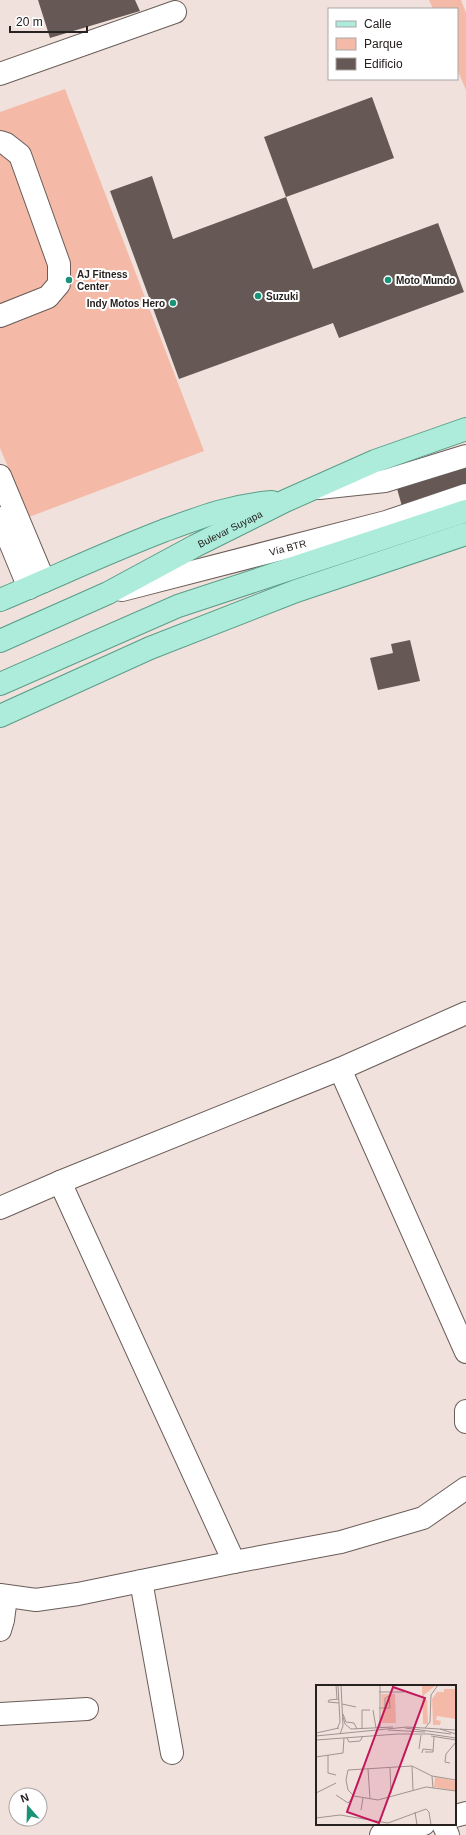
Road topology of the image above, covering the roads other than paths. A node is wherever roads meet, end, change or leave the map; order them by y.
1 (175, 12) dead end
2 (0, 74) edge
3 (0, 142) edge
4 (0, 316) edge
5 (466, 429) edge
6 (466, 456) edge
7 (0, 476) edge
8 (314, 488) junction
9 (466, 495) edge
10 (285, 501) junction
11 (466, 511) edge
12 (0, 518) edge
13 (466, 534) edge
14 (37, 585) junction
15 (108, 593) junction
16 (0, 600) edge
17 (0, 641) edge
18 (0, 684) edge
19 (0, 716) edge
20 (466, 1013) edge
21 (340, 1069) junction
22 (60, 1182) junction
23 (0, 1208) edge
24 (466, 1352) edge
25 (466, 1411) edge
26 (466, 1422) edge
27 (466, 1488) edge
28 (234, 1562) junction
29 (141, 1581) junction
30 (3, 1596) edge
31 (0, 1630) edge
32 (87, 1709) dead end
33 (0, 1714) edge
34 (172, 1752) dead end
35 (466, 1813) edge
36 (456, 1816) edge
37 (420, 1825) edge
38 (443, 1825) edge
39 (381, 1835) edge
40 (448, 1835) edge

1 - 2 street
3 - 4 street
5 - 8 main road, Bulevar Suyapa
6 - 8 street
7 - 14 street
8 - 10 main road, Bulevar Suyapa
9 - 15 street, Vía BTR
10 - 14 main road
10 - 15 main road, Bulevar Suyapa
11 - 18 main road
12 - 14 street
13 - 19 main road
14 - 16 main road
15 - 17 main road, Bulevar Suyapa
20 - 21 street
21 - 22 street
21 - 24 street
22 - 23 street
22 - 28 street
25 - 26 street
27 - 28 street
28 - 29 street
29 - 30 street
29 - 34 street
30 - 31 street
32 - 33 street
35 - 36 street
37 - 39 street
38 - 40 street

